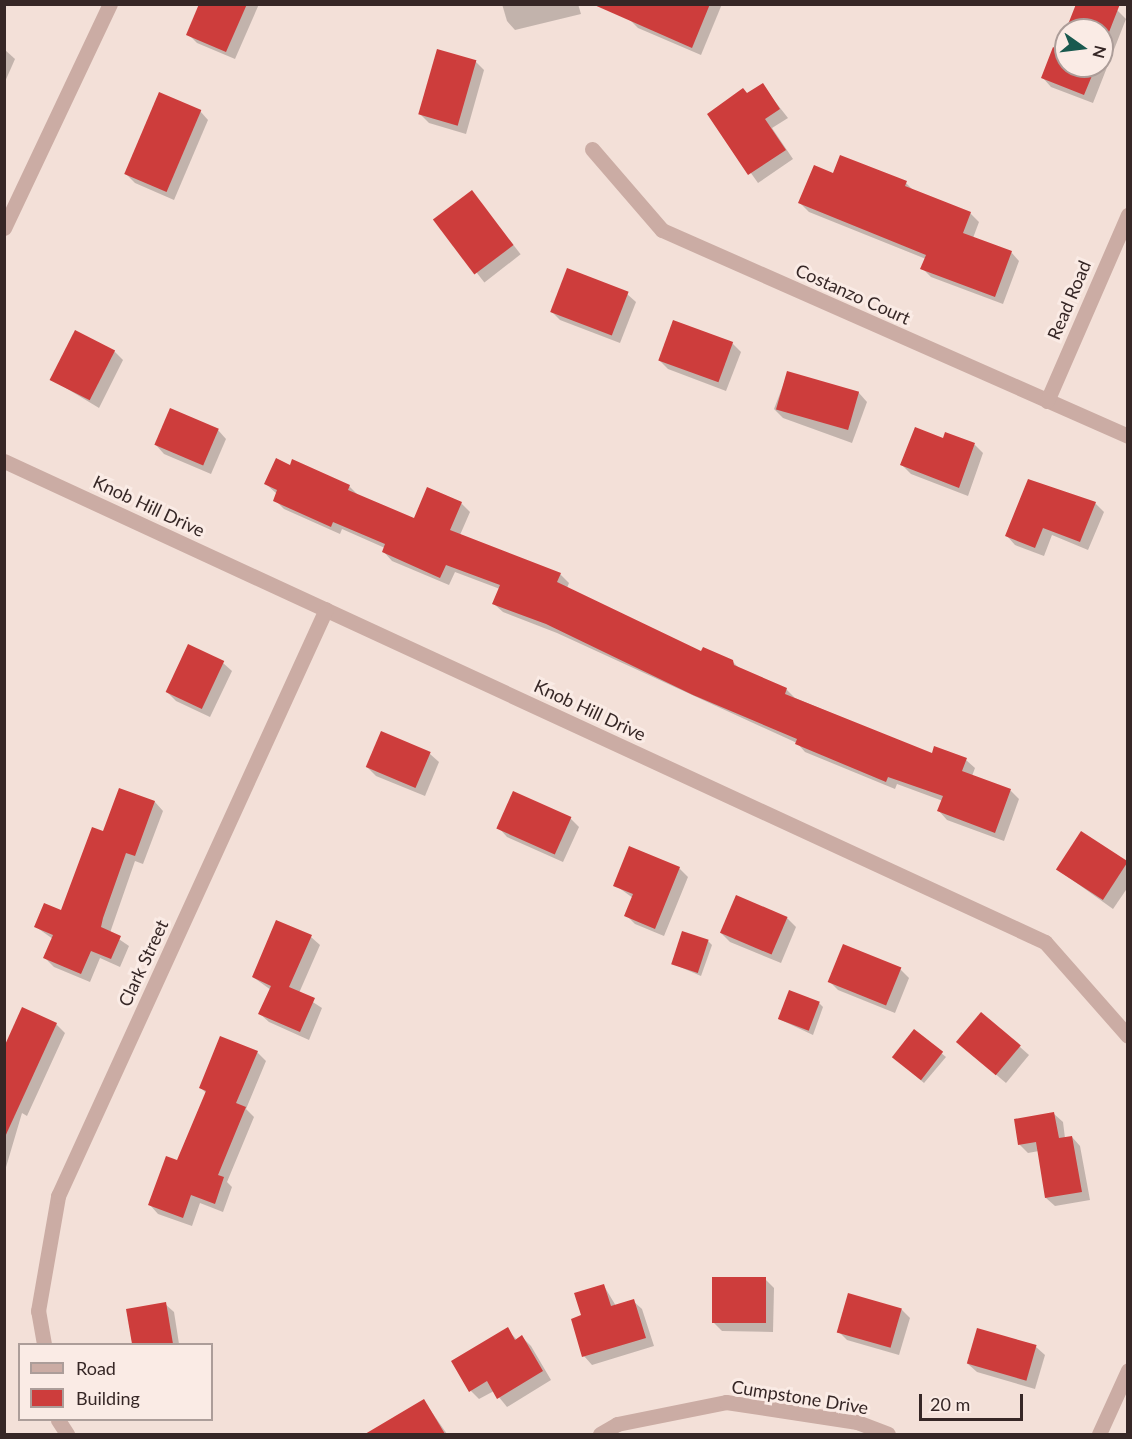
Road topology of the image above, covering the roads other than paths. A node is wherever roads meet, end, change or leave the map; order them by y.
1 (110, 4) edge
2 (592, 149) dead end
3 (1128, 215) edge
4 (4, 228) edge
5 (1047, 401) junction
6 (1128, 436) edge
7 (4, 460) edge
8 (326, 609) junction
9 (1128, 1036) edge
10 (44, 1343) edge
11 (1128, 1370) edge
12 (59, 1421) edge
13 (67, 1434) edge
14 (600, 1434) edge
15 (888, 1434) edge
16 (1099, 1434) edge

1 - 4 street
2 - 5 street, Costanzo Court
3 - 5 street, Read Road
5 - 6 street, Costanzo Court
7 - 8 street, Knob Hill Drive
8 - 9 street, Knob Hill Drive
8 - 10 street, Clark Street
11 - 16 street
12 - 13 street
14 - 15 street, Cumpstone Drive

